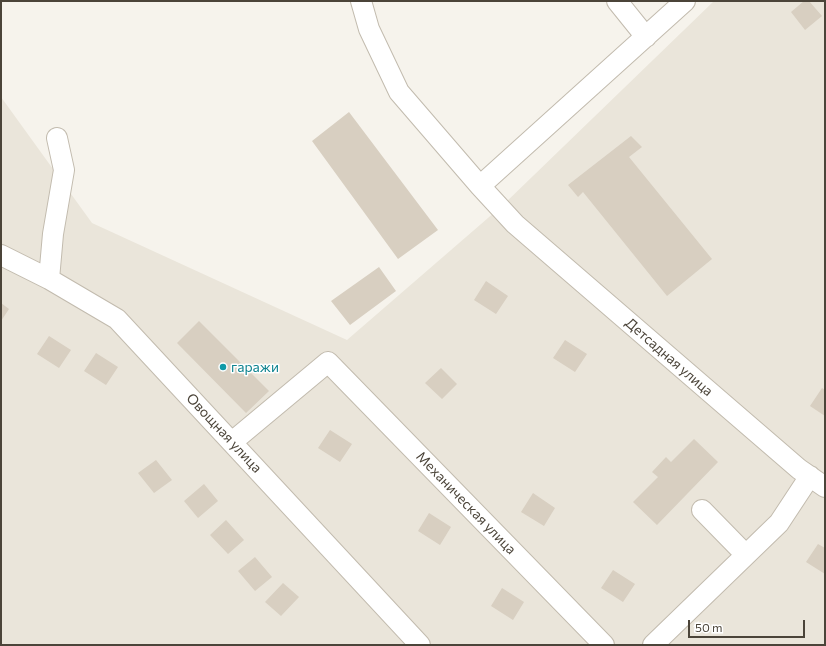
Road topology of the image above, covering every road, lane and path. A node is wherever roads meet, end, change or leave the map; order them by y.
1 (361, 1) edge
2 (617, 1) edge
3 (685, 1) edge
4 (646, 37) junction
5 (58, 138) dead end
6 (480, 186) junction
7 (1, 255) edge
8 (49, 279) junction
9 (232, 442) junction
10 (817, 482) edge
11 (702, 510) dead end
12 (746, 555) junction
13 (420, 645) edge
14 (604, 645) edge
15 (653, 645) edge

1 - 6 street, Детсадная улица
2 - 4 street
3 - 4 street
4 - 6 street
5 - 8 street
6 - 10 street, Детсадная улица
7 - 8 street, Овощная улица
8 - 9 street, Овощная улица
9 - 13 street, Овощная улица
9 - 14 street, Механическая улица
10 - 12 street
11 - 12 street
12 - 15 street

